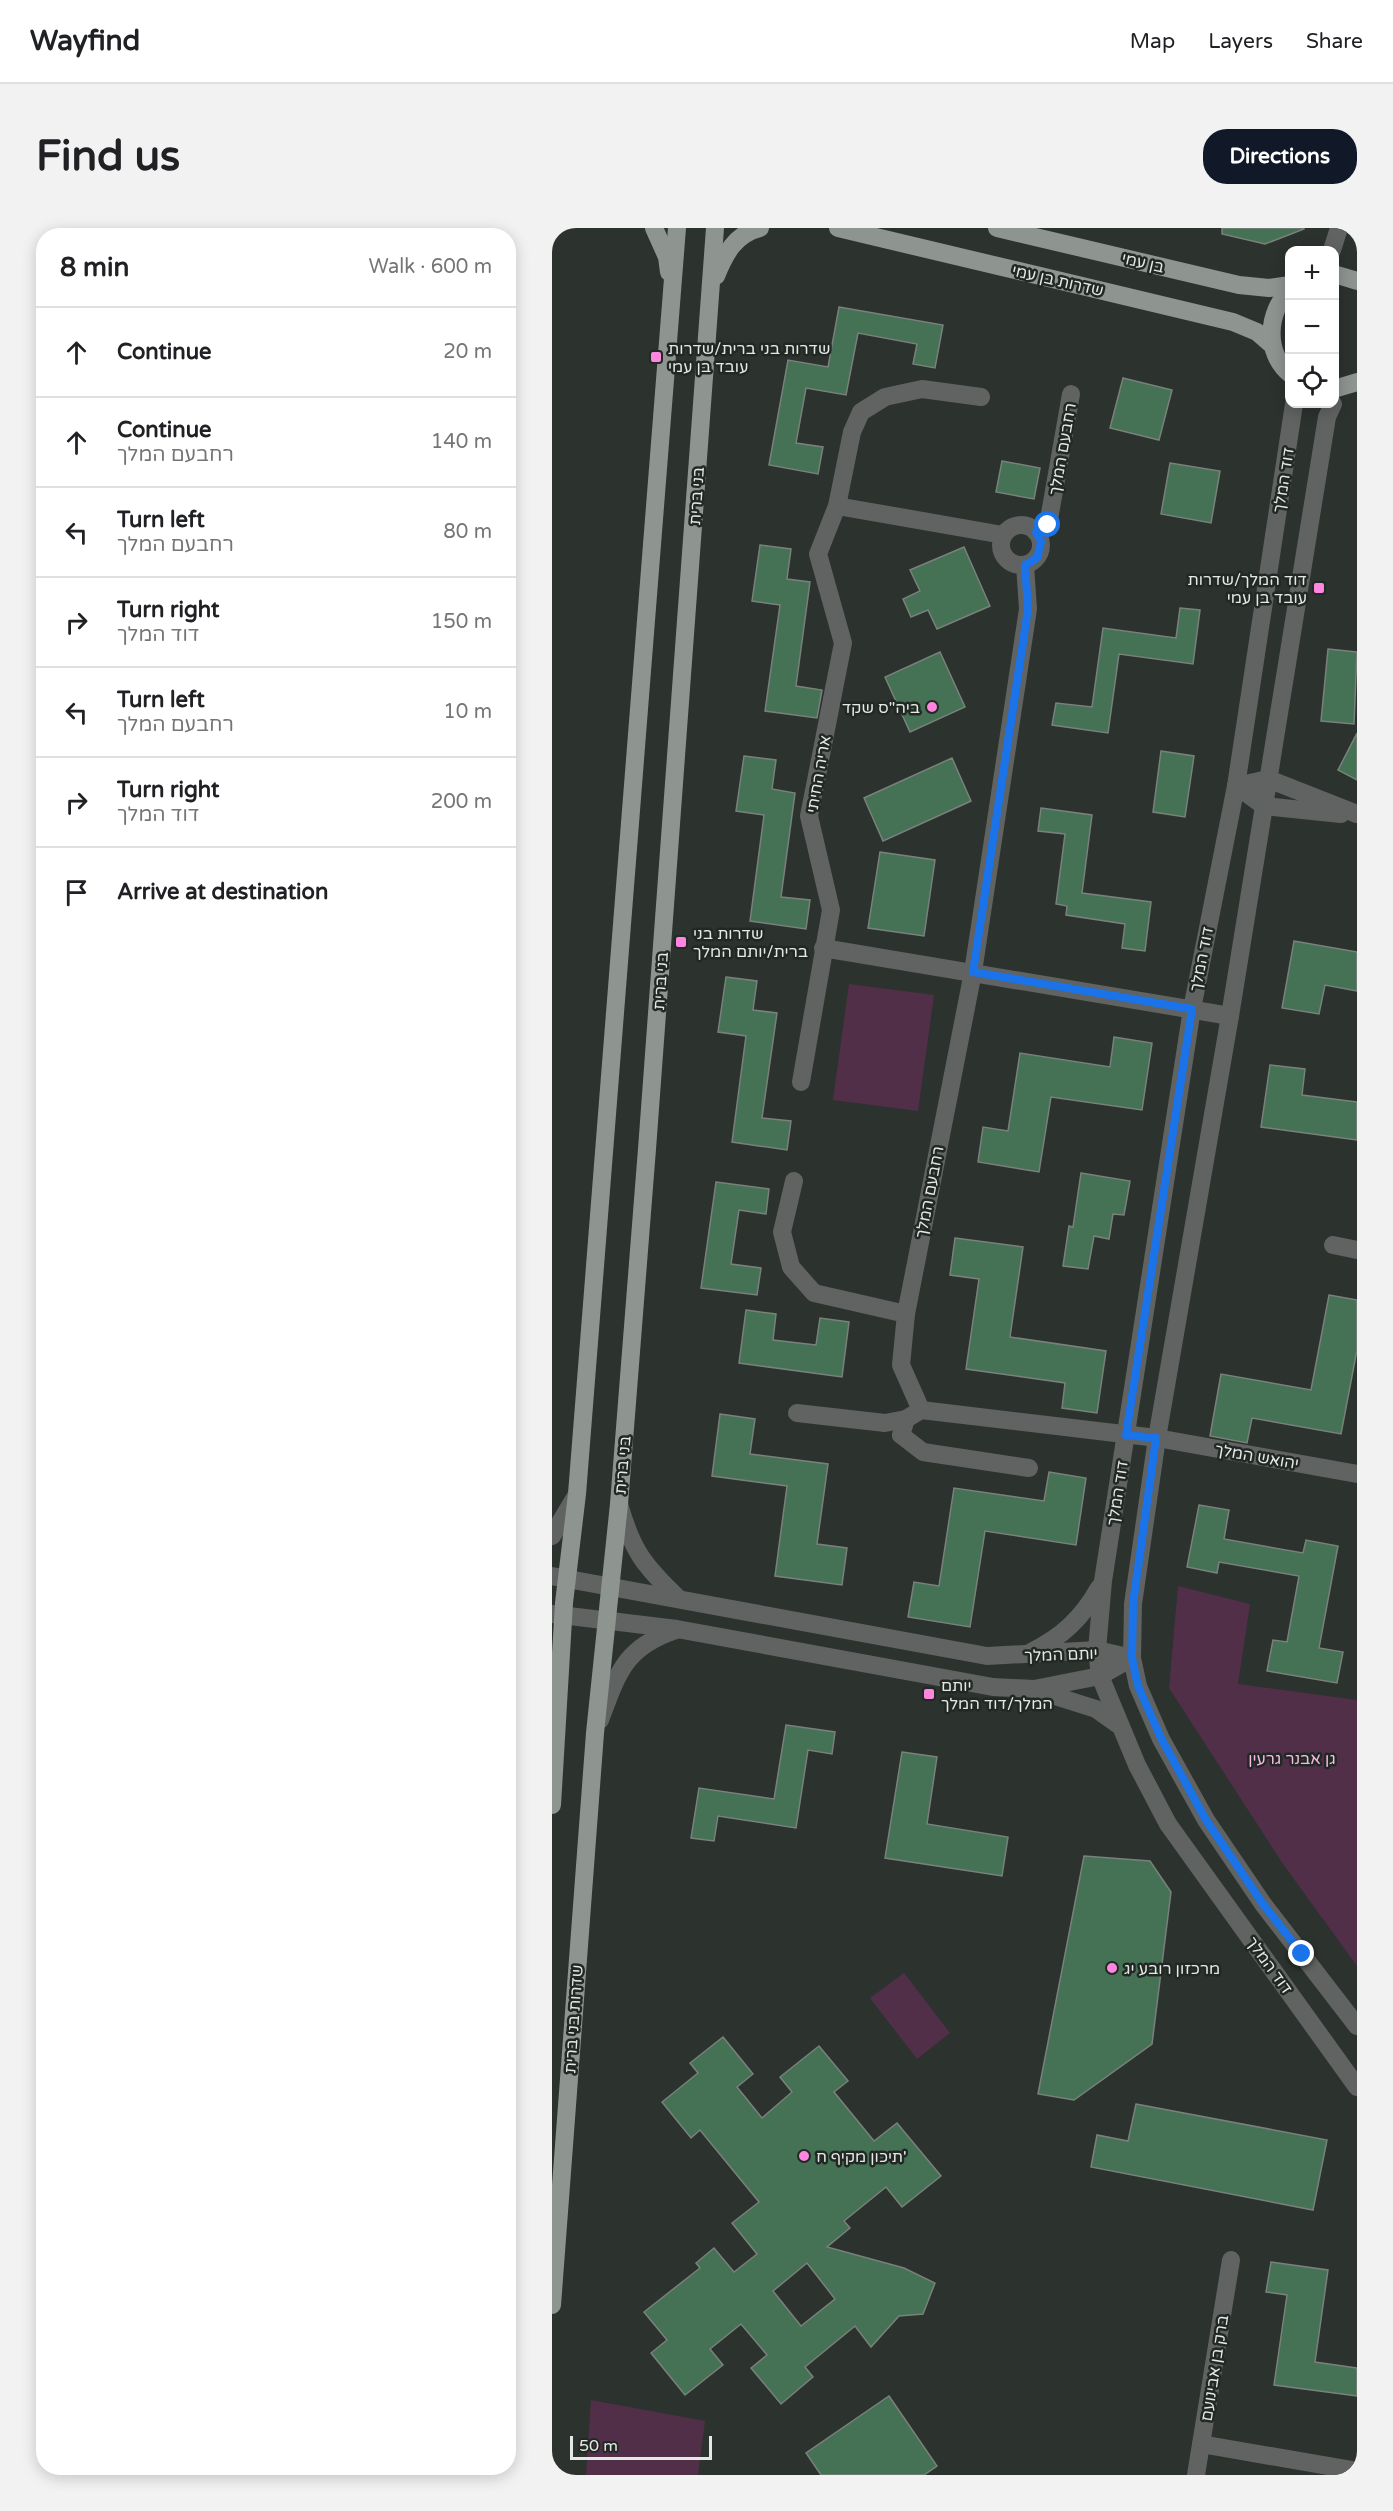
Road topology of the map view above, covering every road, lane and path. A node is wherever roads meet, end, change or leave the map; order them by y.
1 (654, 228) edge
2 (677, 228) edge
3 (715, 228) edge
4 (759, 228) edge
5 (838, 228) edge
6 (997, 228) edge
7 (1339, 228) edge
8 (1333, 246) edge
9 (1339, 275) edge
10 (1357, 281) edge
11 (711, 286) junction
12 (1285, 286) edge
13 (672, 289) junction
14 (1285, 296) edge
15 (1272, 345) junction
16 (1285, 369) edge
17 (1340, 392) edge
18 (1071, 394) dead end
19 (981, 397) dead end
20 (1293, 408) edge
21 (837, 506) junction
22 (1036, 532) junction
23 (1004, 535) junction
24 (1025, 565) junction
25 (1268, 778) junction
26 (1236, 786) junction
27 (1264, 806) junction
28 (1357, 815) edge
29 (823, 948) junction
30 (973, 972) junction
31 (1192, 1009) junction
32 (1230, 1016) junction
33 (801, 1082) dead end
34 (794, 1180) dead end
35 (1333, 1245) dead end
36 (1357, 1250) edge
37 (906, 1314) junction
38 (797, 1413) dead end
39 (913, 1414) junction
40 (1126, 1435) junction
41 (1156, 1438) junction
42 (1029, 1468) dead end
43 (1357, 1474) edge
44 (577, 1494) junction
45 (619, 1503) junction
46 (552, 1536) edge
47 (559, 1577) edge
48 (1103, 1581) junction
49 (610, 1586) junction
50 (679, 1599) junction
51 (558, 1614) edge
52 (605, 1618) junction
53 (677, 1629) junction
54 (1097, 1650) junction
55 (1022, 1656) junction
56 (1132, 1658) junction
57 (1100, 1676) junction
58 (552, 1689) edge
59 (1034, 1689) junction
60 (557, 1711) junction
61 (1118, 1725) junction
62 (595, 1732) junction
63 (552, 1805) edge
64 (1357, 2026) edge
65 (1357, 2087) edge
66 (1232, 2260) dead end
67 (552, 2305) edge
68 (1201, 2444) junction
69 (1357, 2471) edge
70 (1196, 2475) edge

1 - 13 main road
2 - 13 main road
3 - 11 main road, בני ברית
4 - 11 main road
5 - 15 main road, שדרות בן עמי
6 - 12 main road, בן עמי
7 - 8 street
9 - 10 main road
11 - 45 main road, בני ברית
13 - 44 main road
14 - 15 main road
15 - 16 main road
17 - 25 street, דוד המלך
18 - 22 street, רחבעם המלך
19 - 21 street, אריה החיתי
20 - 26 street, דוד המלך
21 - 23 street
21 - 29 street, אריה החיתי
22 - 23 street
22 - 24 street
23 - 24 street
24 - 30 street, רחבעם המלך
25 - 26 street
25 - 27 street, דוד המלך
25 - 28 street
26 - 27 street
26 - 31 street, דוד המלך
27 - 28 street
27 - 32 street, דוד המלך
29 - 30 street
29 - 33 street, אריה החיתי
30 - 31 street
30 - 37 street, רחבעם המלך
31 - 32 street
31 - 40 street, דוד המלך
32 - 41 street, דוד המלך
34 - 37 street
35 - 36 street
37 - 39 street, רחבעם המלך
38 - 39 street
39 - 40 street
39 - 42 street, רחבעם המלך
40 - 41 street
40 - 48 street, דוד המלך
41 - 43 street, יהואש המלך
41 - 56 street, דוד המלך
44 - 46 street
44 - 47 main road
45 - 49 main road, בני ברית
45 - 50 street
47 - 49 street, יותם המלך
47 - 51 main road
48 - 54 street, דוד המלך
48 - 55 street
49 - 50 street, יותם המלך
49 - 52 main road, בני ברית
50 - 55 street, יותם המלך
51 - 52 street, יותם המלך
51 - 60 main road
52 - 53 street, יותם המלך
52 - 62 main road, בני ברית
53 - 59 street, יותם המלך
53 - 62 street
54 - 55 street, יותם המלך
54 - 56 street, יותם המלך
54 - 57 street, דוד המלך
56 - 57 street, יותם המלך
56 - 64 street, דוד המלך
57 - 59 street, יותם המלך
57 - 61 street, דוד המלך
58 - 60 street
59 - 61 street
60 - 63 main road
61 - 65 street, דוד המלך
62 - 67 main road, שדרות בני ברית
66 - 68 street, ברק בן אבינועם
68 - 69 street
68 - 70 street, ברק בן אבינועם

